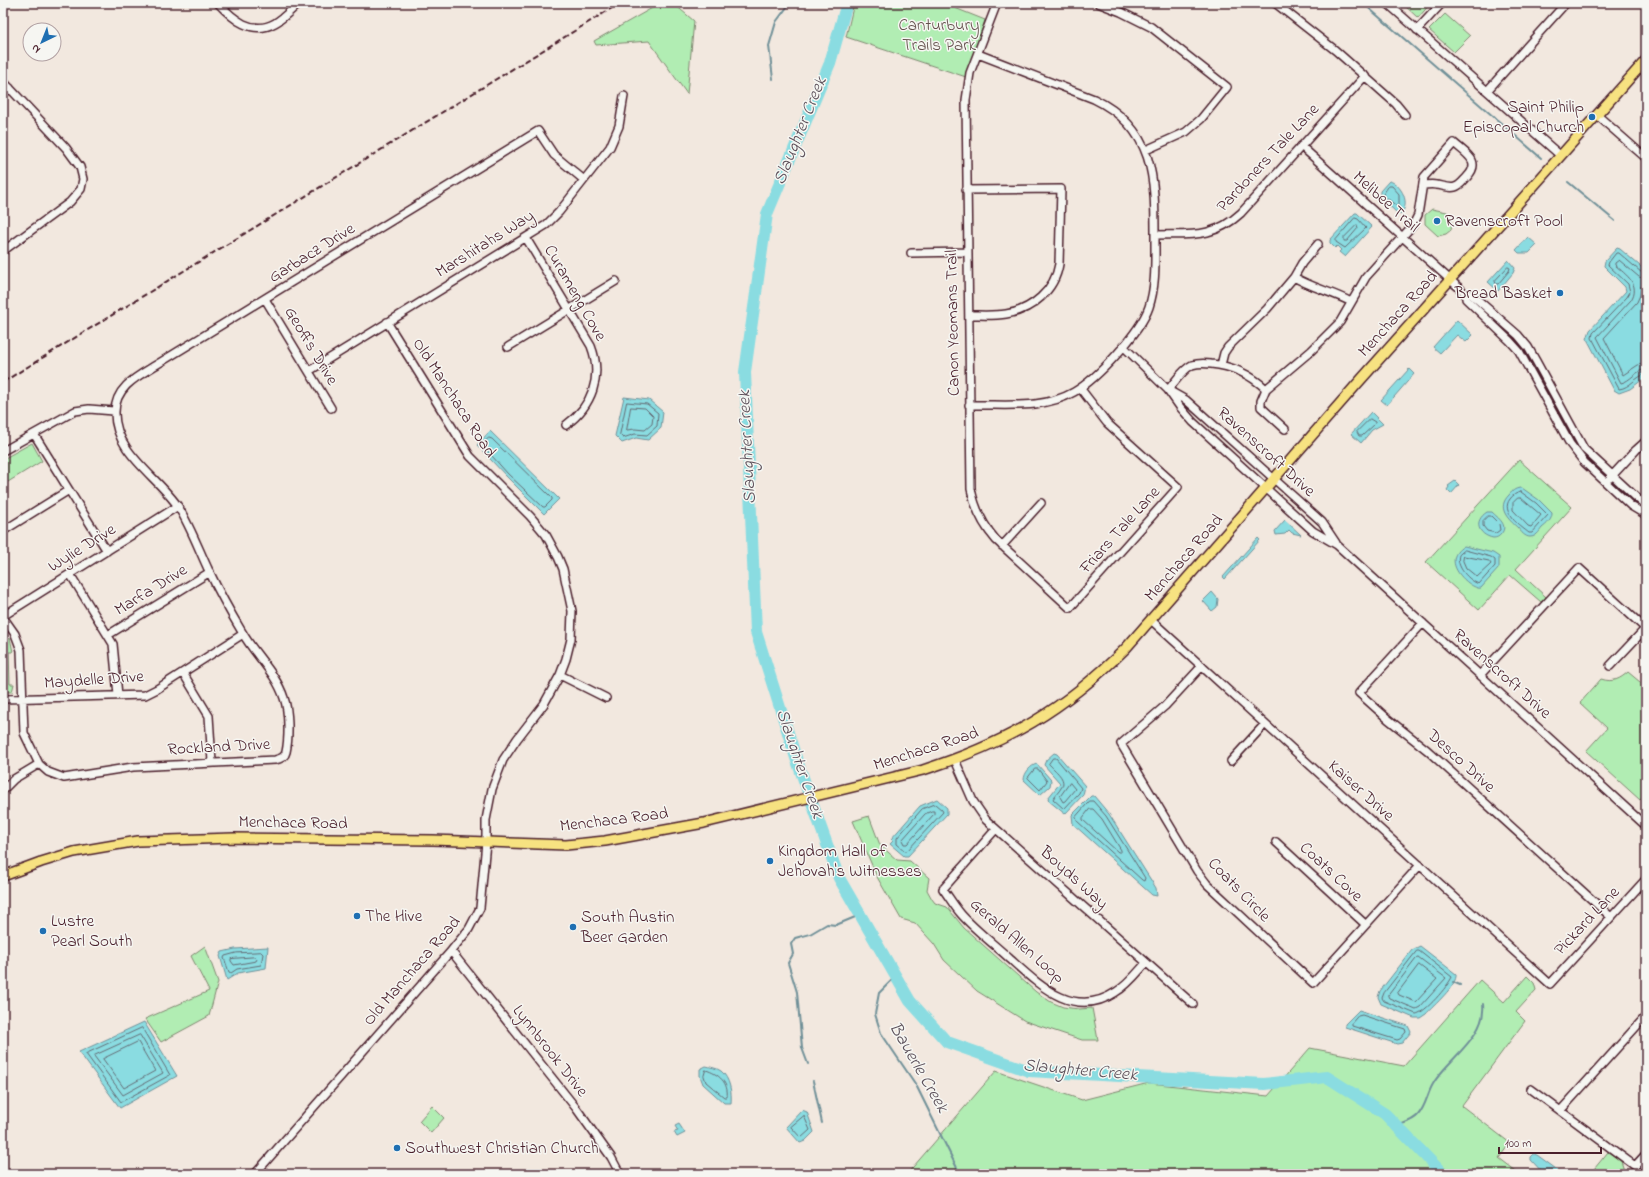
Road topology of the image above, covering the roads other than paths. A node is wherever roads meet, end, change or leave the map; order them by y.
1 (218, 3) edge
2 (300, 3) edge
3 (997, 3) edge
4 (1098, 3) edge
5 (1274, 3) edge
6 (1387, 3) edge
7 (1442, 3) edge
8 (1566, 3) edge
9 (1418, 30) junction
10 (978, 54) junction
11 (1646, 60) edge
12 (1365, 76) junction
13 (3, 81) edge
14 (10, 88) junction
15 (1487, 91) junction
16 (3, 94) edge
17 (624, 96) dead end
18 (1597, 115) junction
19 (1405, 116) dead end
20 (1301, 146) junction
21 (1146, 150) junction
22 (1561, 156) junction
23 (1646, 158) edge
24 (584, 180) junction
25 (1423, 185) junction
26 (966, 190) junction
27 (1155, 235) junction
28 (1402, 237) junction
29 (526, 238) junction
30 (1318, 244) dead end
31 (3, 250) edge
32 (967, 252) junction
33 (911, 253) dead end
34 (1294, 278) junction
35 (1450, 279) junction
36 (616, 281) dead end
37 (1466, 294) junction
38 (265, 299) junction
39 (1351, 302) junction
40 (569, 309) junction
41 (969, 315) junction
42 (387, 322) junction
43 (1123, 346) junction
44 (508, 347) dead end
45 (1221, 365) junction
46 (309, 371) junction
47 (1080, 388) junction
48 (1266, 389) junction
49 (1168, 390) junction
50 (969, 405) junction
51 (331, 408) dead end
52 (114, 411) junction
53 (566, 425) dead end
54 (1285, 429) dead end
55 (34, 434) junction
56 (1646, 441) edge
57 (3, 451) edge
58 (1612, 476) junction
59 (1274, 479) junction
60 (1606, 483) junction
61 (1266, 488) junction
62 (69, 490) junction
63 (1041, 503) dead end
64 (1646, 505) edge
65 (178, 506) junction
66 (1646, 515) edge
67 (3, 531) edge
68 (1337, 544) junction
69 (1002, 546) junction
70 (107, 551) junction
71 (210, 572) junction
72 (70, 574) junction
73 (1070, 608) joint
74 (3, 617) edge
75 (1151, 620) junction
76 (1423, 623) junction
77 (1646, 629) edge
78 (243, 634) junction
79 (108, 635) junction
80 (1202, 666) junction
81 (1610, 666) dead end
82 (183, 673) junction
83 (560, 675) junction
84 (1480, 675) junction
85 (118, 696) junction
86 (606, 698) dead end
87 (3, 699) edge
88 (22, 699) junction
89 (1265, 724) junction
90 (955, 760) junction
91 (1231, 761) dead end
92 (212, 762) junction
93 (38, 764) junction
94 (3, 790) edge
95 (1646, 826) edge
96 (996, 829) junction
97 (486, 842) junction
98 (1276, 842) dead end
99 (1420, 865) junction
100 (3, 876) edge
101 (1646, 879) edge
102 (1611, 917) junction
103 (1365, 924) junction
104 (451, 951) junction
105 (1146, 963) junction
106 (1550, 984) joint
107 (1193, 1004) dead end
108 (1646, 1016) edge
109 (1532, 1088) dead end
110 (1561, 1110) junction
111 (1646, 1154) edge
112 (255, 1174) edge
113 (620, 1174) edge

1 - 2 street
3 - 10 street, Canon Yeomans Trail
4 - 21 street
5 - 12 street
6 - 9 street
7 - 9 street
8 - 15 street
9 - 15 street
10 - 21 street
10 - 26 street, Canon Yeomans Trail
11 - 18 main road, Menchaca Road
12 - 19 street
12 - 20 street, Pardoners Tale Lane
13 - 14 street
14 - 16 street
14 - 31 street
15 - 22 street
17 - 24 street, Marshitahs Way
18 - 22 main road, Menchaca Road
18 - 23 street
20 - 27 street, Pardoners Tale Lane
20 - 28 street, Melibee Trail
21 - 27 street
22 - 35 main road, Menchaca Road
24 - 29 street, Marshitahs Way
24 - 38 street, Garbacz Drive
25 - 25 street
25 - 28 street
26 - 32 street, Canon Yeomans Trail
26 - 41 street
27 - 43 street
28 - 35 street, Melibee Trail
28 - 39 street
29 - 40 street, Curameng Cove
29 - 42 street, Marshitahs Way
30 - 34 street
32 - 33 street
32 - 41 street, Canon Yeomans Trail
34 - 39 street
34 - 45 street
35 - 37 street, Melibee Trail
35 - 59 main road, Menchaca Road
36 - 40 street
37 - 58 street
37 - 60 street
38 - 46 street, Geoffs Drive
38 - 52 street, Garbacz Drive
39 - 48 street
40 - 44 street
40 - 53 street, Curameng Cove
41 - 50 street, Canon Yeomans Trail
42 - 46 street, Marshitahs Way
42 - 83 street, Old Manchaca Road
43 - 47 street
43 - 49 street, Ravenscroft Drive
45 - 48 street
45 - 49 street
46 - 51 street, Geoffs Drive
47 - 50 street
47 - 73 street, Friars Tale Lane
48 - 54 street
49 - 59 street, Ravenscroft Drive
49 - 61 street, Ravenscroft Drive
50 - 69 street, Canon Yeomans Trail
52 - 55 street
52 - 65 street, Rockland Drive
55 - 57 street
55 - 62 street
56 - 58 street
58 - 60 street
58 - 64 street
59 - 61 main road, Menchaca Road
59 - 68 street, Ravenscroft Drive
60 - 66 street
61 - 68 street, Ravenscroft Drive
61 - 75 main road, Menchaca Road
62 - 67 street
62 - 70 street
63 - 69 street
65 - 70 street, Wylie Drive
65 - 71 street, Rockland Drive
68 - 76 street, Ravenscroft Drive
69 - 73 street, Canon Yeomans Trail
70 - 72 street, Wylie Drive
71 - 78 street, Rockland Drive
71 - 79 street, Marfa Drive
72 - 74 street, Wylie Drive
72 - 79 street
74 - 88 street
75 - 80 street, Kaiser Drive
75 - 90 main road, Menchaca Road
76 - 84 street, Ravenscroft Drive
76 - 102 street, Desco Drive
77 - 81 street
77 - 84 street
78 - 82 street, Maydelle Drive
78 - 92 street, Rockland Drive
79 - 85 street
80 - 89 street, Kaiser Drive
80 - 103 street, Coats Circle
82 - 85 street, Maydelle Drive
82 - 92 street
83 - 86 street
83 - 97 street, Old Manchaca Road
84 - 95 street, Ravenscroft Drive
85 - 88 street, Maydelle Drive
87 - 88 street, Maydelle Drive
88 - 93 street
89 - 91 street
89 - 99 street, Kaiser Drive
90 - 96 street, Boyds Way
90 - 97 main road, Menchaca Road
92 - 93 street, Rockland Drive
93 - 94 street
96 - 105 street, Boyds Way
96 - 105 street, Gerald Allen Loop
97 - 100 main road, Menchaca Road
97 - 104 street, Old Manchaca Road
98 - 103 street, Coats Cove
99 - 103 street, Coats Circle
99 - 106 street, Kaiser Drive
101 - 102 street, Pickard Lane
102 - 106 street, Pickard Lane
104 - 112 street, Old Manchaca Road
104 - 113 street, Lynnbrook Drive
105 - 107 street, Boyds Way
108 - 110 street
109 - 110 street
110 - 111 street

